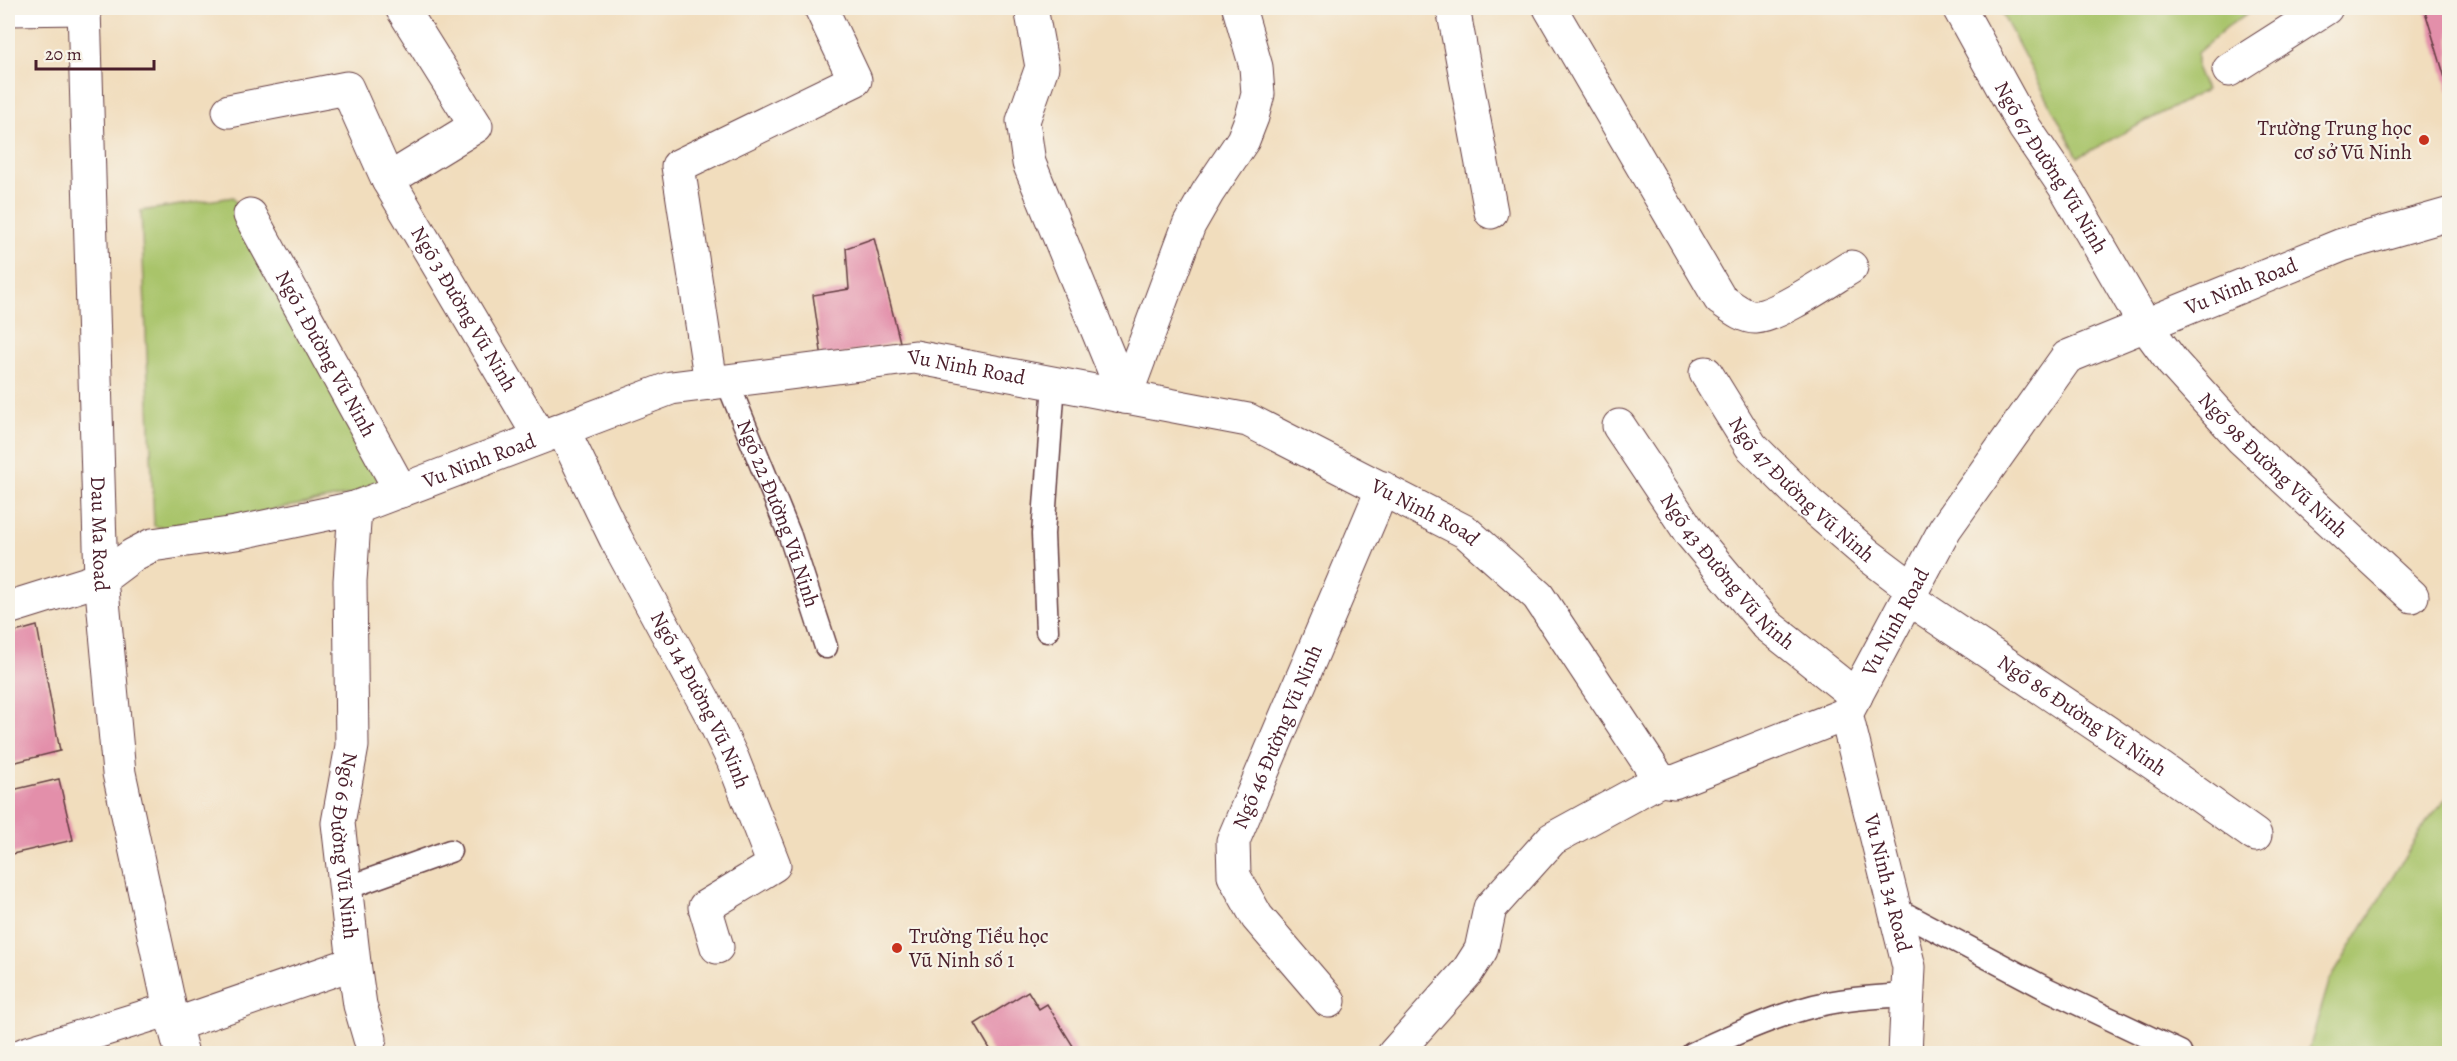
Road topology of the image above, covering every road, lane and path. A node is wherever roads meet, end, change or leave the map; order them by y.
1 (84, 8) edge
2 (402, 8) edge
3 (821, 8) edge
4 (1031, 8) edge
5 (1239, 8) edge
6 (1453, 8) edge
7 (1550, 8) edge
8 (1959, 8) edge
9 (2326, 8) edge
10 (8, 9) edge
11 (2229, 70) dead end
12 (229, 111) dead end
13 (388, 180) junction
14 (1491, 212) dead end
15 (250, 214) dead end
16 (2450, 214) edge
17 (1851, 267) dead end
18 (2145, 325) junction
19 (1706, 373) dead end
20 (719, 382) junction
21 (1054, 383) junction
22 (1125, 397) junction
23 (1619, 426) dead end
24 (552, 434) junction
25 (1383, 488) junction
26 (401, 491) junction
27 (355, 508) junction
28 (101, 579) junction
29 (1910, 594) junction
30 (2412, 596) dead end
31 (8, 608) edge
32 (1047, 631) dead end
33 (826, 647) dead end
34 (1851, 705) junction
35 (1659, 780) junction
36 (2255, 836) dead end
37 (450, 850) dead end
38 (344, 889) junction
39 (1894, 908) junction
40 (717, 947) dead end
41 (354, 963) junction
42 (1908, 995) junction
43 (1329, 1001) dead end
44 (175, 1029) edge
45 (370, 1039) dead end
46 (2180, 1052) edge
47 (25, 1053) edge
48 (1395, 1053) edge
49 (1692, 1053) edge
50 (1905, 1053) edge

1 - 10 street
1 - 28 street, Dau Ma Road
2 - 13 street
3 - 20 street
4 - 22 street
5 - 22 street
6 - 14 street
7 - 17 street
8 - 18 street, Ngõ 67 Đường Vũ Ninh
9 - 11 street
12 - 13 street, Ngõ 3 Đường Vũ Ninh
13 - 24 street, Ngõ 3 Đường Vũ Ninh
15 - 26 street, Ngõ 1 Đường Vũ Ninh
16 - 18 street, Vu Ninh Road
18 - 29 street, Vu Ninh Road
18 - 30 street, Ngõ 98 Đường Vũ Ninh
19 - 29 street, Ngõ 47 Đường Vũ Ninh
20 - 21 street, Vu Ninh Road
20 - 24 street, Vu Ninh Road
20 - 33 lane, Ngõ 22 Đường Vũ Ninh
21 - 22 street, Vu Ninh Road
21 - 32 lane
22 - 25 street, Vu Ninh Road
23 - 34 street, Ngõ 43 Đường Vũ Ninh
24 - 26 street, Vu Ninh Road
24 - 40 street, Ngõ 14 Đường Vũ Ninh
25 - 35 street, Vu Ninh Road
25 - 43 street, Ngõ 46 Đường Vũ Ninh
26 - 27 street, Vu Ninh Road
27 - 28 street, Vu Ninh Road
27 - 38 street, Ngõ 6 Đường Vũ Ninh
28 - 31 street, Vu Ninh Road
28 - 44 street, Dau Ma Road
29 - 34 street, Vu Ninh Road
29 - 36 street, Ngõ 86 Đường Vũ Ninh
34 - 35 street
34 - 39 street, Vu Ninh 34 Road
35 - 48 street
37 - 38 lane
38 - 41 street, Ngõ 6 Đường Vũ Ninh
39 - 42 street, Vu Ninh 34 Road
39 - 46 lane
41 - 44 street
41 - 45 street, Ngõ 6 Đường Vũ Ninh
42 - 49 lane
42 - 50 street, Vu Ninh 34 Road
44 - 47 street

